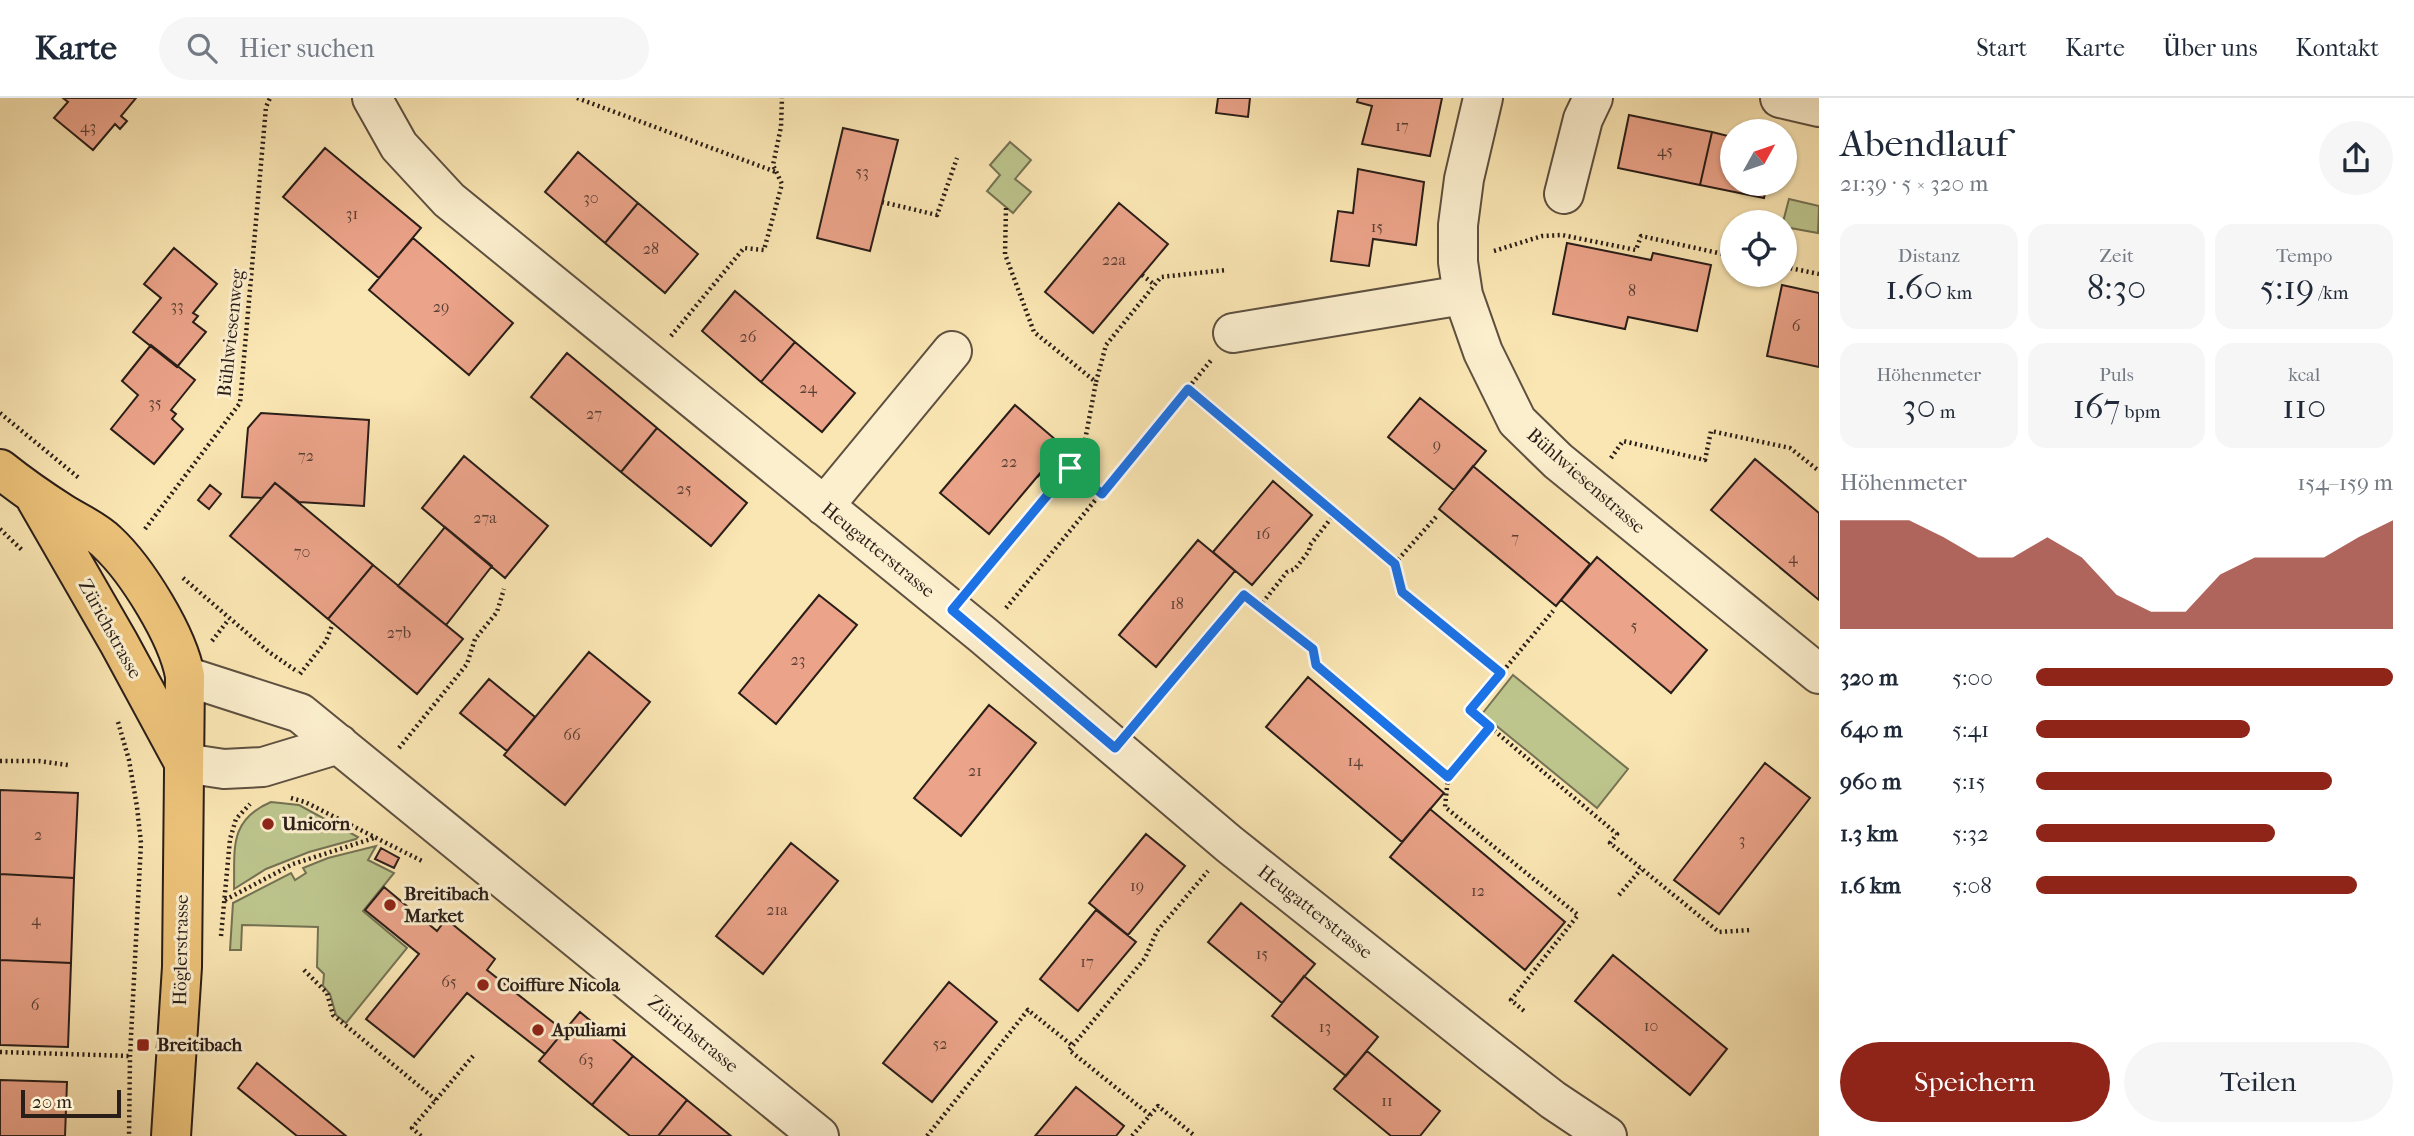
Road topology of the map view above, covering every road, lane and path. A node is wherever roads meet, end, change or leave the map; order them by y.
1 (270, 98) edge
2 (372, 98) edge
3 (577, 98) edge
4 (782, 98) edge
5 (1483, 98) edge
6 (1594, 98) edge
7 (1780, 98) edge
8 (1819, 107) edge
9 (957, 158) dead end
10 (777, 173) junction
11 (1564, 194) dead end
12 (882, 202) dead end
13 (1006, 208) dead end
14 (1720, 253) edge
15 (1797, 269) edge
16 (1226, 270) dead end
17 (1819, 274) edge
18 (1142, 275) dead end
19 (1460, 278) junction
20 (1155, 285) junction
21 (1233, 333) joint
22 (952, 351) dead end
23 (648, 364) junction
24 (1096, 382) junction
25 (1188, 389) junction
26 (1070, 468) junction
27 (0, 469) edge
28 (1819, 471) edge
29 (1038, 475) dead end
30 (1590, 487) junction
31 (1053, 488) junction
32 (1102, 494) junction
33 (35, 496) junction
34 (824, 506) junction
35 (1336, 512) junction
36 (1436, 517) dead end
37 (137, 538) dead end
38 (1395, 564) junction
39 (504, 589) dead end
40 (1259, 607) junction
41 (952, 610) junction
42 (1553, 611) dead end
43 (332, 623) dead end
44 (983, 635) junction
45 (1501, 673) junction
46 (300, 674) dead end
47 (1819, 674) edge
48 (185, 676) junction
49 (118, 721) dead end
50 (1490, 727) junction
51 (339, 744) junction
52 (1115, 748) junction
53 (396, 751) dead end
54 (0, 761) edge
55 (184, 763) junction
56 (68, 765) dead end
57 (1448, 777) junction
58 (287, 797) dead end
59 (374, 838) junction
60 (1229, 844) junction
61 (432, 863) dead end
62 (1641, 869) junction
63 (1619, 895) dead end
64 (224, 901) dead end
65 (1751, 930) dead end
66 (304, 970) dead end
67 (1524, 1010) dead end
68 (1073, 1045) junction
69 (0, 1052) edge
70 (130, 1056) junction
71 (473, 1056) dead end
72 (436, 1100) junction
73 (1150, 1115) junction
74 (129, 1136) edge
75 (171, 1136) edge
76 (421, 1136) edge
77 (819, 1136) edge
78 (927, 1136) edge
79 (1132, 1136) edge
80 (1195, 1136) edge
81 (1607, 1136) edge

1 - 37 path, Bühlwiesenweg
2 - 23 street, Heugatterstrasse
3 - 10 path
4 - 10 path
5 - 19 street, Bühlwiesenstrasse
6 - 11 street
7 - 8 street
9 - 12 path
10 - 23 path
13 - 24 path
14 - 19 path
15 - 17 path
16 - 20 path
18 - 20 path
19 - 21 street
19 - 30 street, Bühlwiesenstrasse
20 - 24 path
21 - 25 path
22 - 34 street
23 - 34 street, Heugatterstrasse
24 - 26 path
25 - 32 path
25 - 35 path
26 - 31 path
26 - 32 path
27 - 33 main road, Zürichstrasse
28 - 30 path
29 - 31 path
30 - 47 street, Bühlwiesenstrasse
31 - 41 path
32 - 44 path
33 - 48 main road, Zürichstrasse
33 - 55 main road, Zürichstrasse
34 - 41 street, Heugatterstrasse
35 - 38 path
35 - 40 path
36 - 38 path
38 - 45 path
39 - 53 path
40 - 52 path
40 - 57 path
41 - 44 street, Heugatterstrasse
42 - 45 path
43 - 46 path
44 - 52 street, Heugatterstrasse
45 - 50 path
48 - 51 street, Zürichstrasse
48 - 55 main road, Zürichstrasse
49 - 70 path
50 - 57 path
50 - 62 path
51 - 55 street
51 - 77 street, Zürichstrasse
52 - 60 street, Heugatterstrasse
54 - 56 path
55 - 75 main road, Höglerstrasse
57 - 67 path
58 - 59 path
59 - 61 path
59 - 64 path
60 - 68 path
60 - 81 street, Heugatterstrasse
62 - 63 path
62 - 65 path
66 - 72 path
68 - 73 path
68 - 78 path
69 - 70 path
70 - 74 path
71 - 72 path
72 - 76 path
73 - 79 path
73 - 80 path

